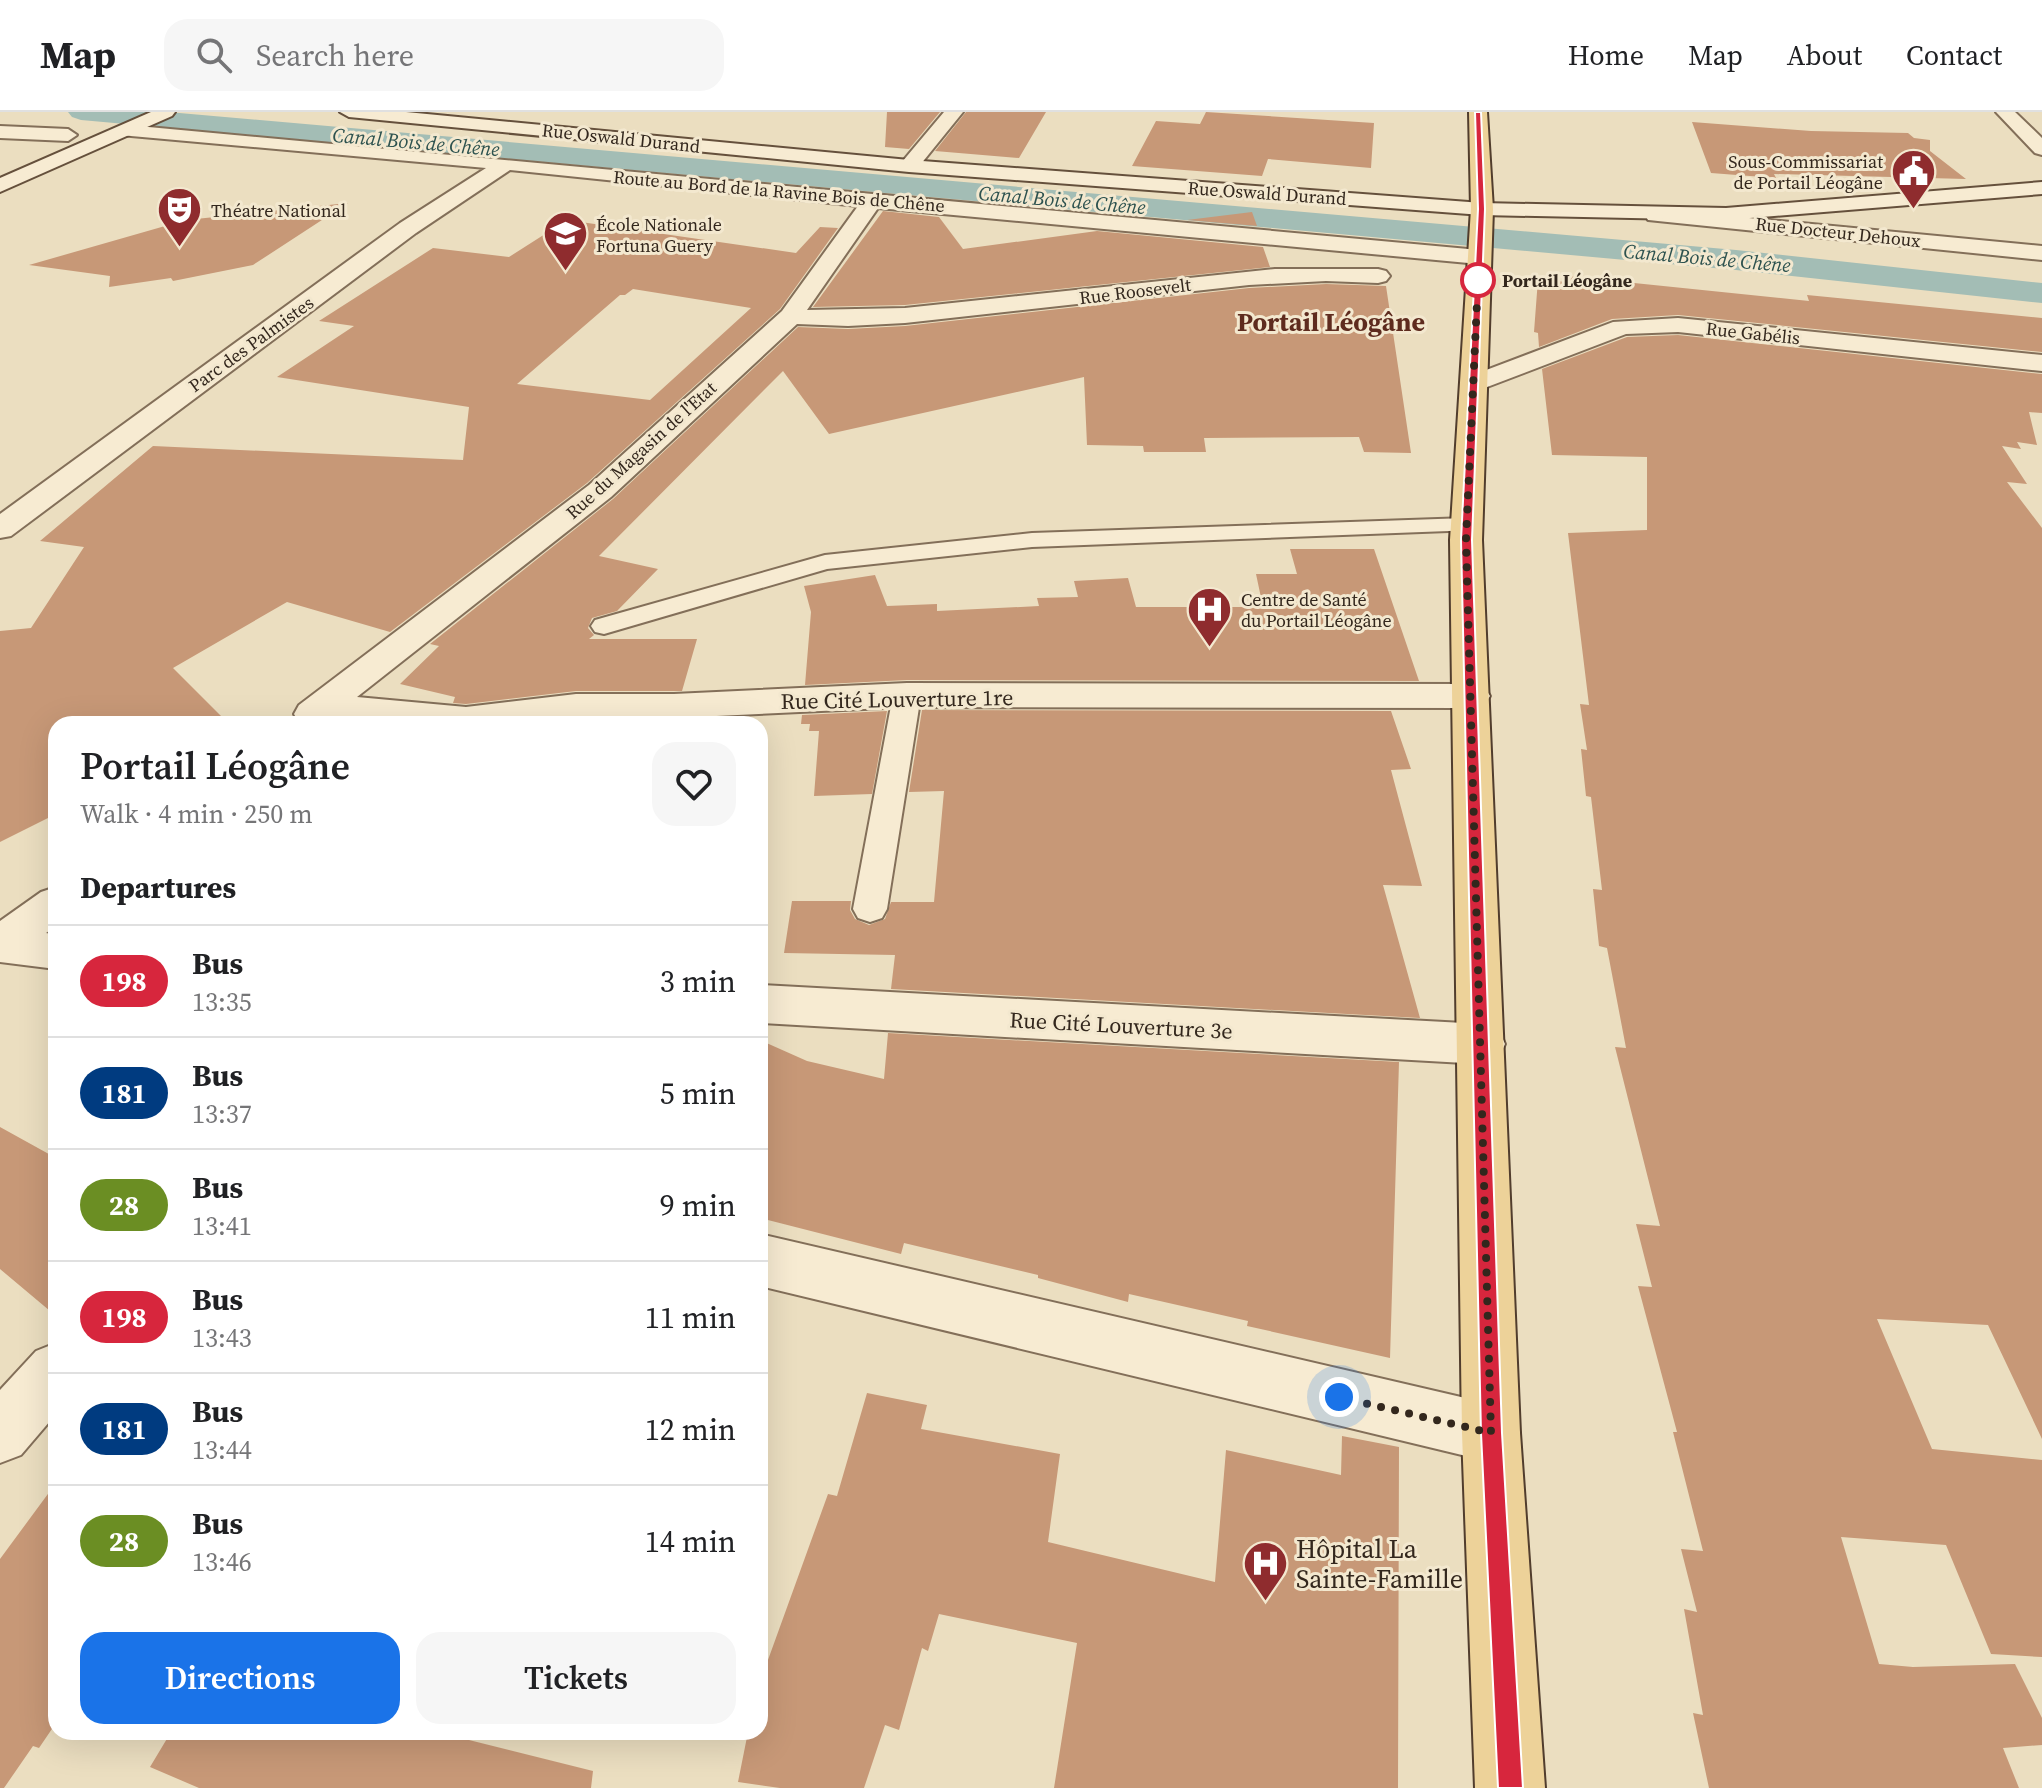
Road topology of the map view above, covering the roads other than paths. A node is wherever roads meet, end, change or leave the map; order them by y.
1 (166, 112) edge
2 (349, 112) edge
3 (954, 112) edge
4 (1478, 112) edge
5 (2005, 112) edge
6 (97, 122) dead end
7 (135, 128) junction
8 (0, 132) edge
9 (68, 135) junction
10 (2042, 149) edge
11 (506, 164) junction
12 (0, 165) edge
13 (909, 166) junction
14 (0, 186) edge
15 (2042, 188) edge
16 (873, 200) junction
17 (1633, 213) junction
18 (1481, 214) junction
19 (2042, 253) edge
20 (1474, 271) junction
21 (1399, 278) dead end
22 (791, 316) junction
23 (2042, 363) edge
24 (1474, 384) junction
25 (1467, 525) junction
26 (0, 529) edge
27 (604, 626) dead end
28 (907, 695) junction
29 (1472, 696) junction
30 (311, 715) edge
31 (668, 715) edge
32 (350, 716) edge
33 (491, 716) edge
34 (48, 909) edge
35 (870, 909) dead end
36 (0, 944) edge
37 (48, 951) edge
38 (768, 1004) edge
39 (1482, 1044) junction
40 (768, 1262) edge
41 (48, 1380) edge
42 (1491, 1433) junction
43 (0, 1434) edge
44 (1510, 1788) edge

1 - 7 street
2 - 13 street, Rue Oswald Durand
3 - 13 street
4 - 18 main road
5 - 10 street
6 - 9 street
7 - 11 street, Route au Bord de la Ravine Bois de Chêne
7 - 14 street
8 - 9 street
9 - 12 street
11 - 16 street, Route au Bord de la Ravine Bois de Chêne
11 - 26 street, Parc des Palmistes
13 - 18 street, Rue Oswald Durand
15 - 17 street, Rue Oswald Durand
16 - 20 street, Route au Bord de la Ravine Bois de Chêne
16 - 22 street, Rue du Magasin de l'Etat
17 - 18 street, Rue Oswald Durand
17 - 19 street, Rue Docteur Dehoux
18 - 20 main road
20 - 24 main road
21 - 22 street, Rue Roosevelt
22 - 30 street, Rue du Magasin de l'Etat
23 - 24 street, Rue Gabélis
24 - 25 main road
25 - 27 lane
25 - 29 main road
28 - 29 street, Rue Cité Louverture 1re
28 - 31 street, Rue Cité Louverture 1re
28 - 35 lane
29 - 39 main road
30 - 32 street, Rue Cité Louverture 1re
31 - 33 street, Rue Cité Louverture 1re
34 - 36 street
36 - 37 street
38 - 39 street, Rue Cité Louverture 3e
39 - 42 main road
40 - 42 street
41 - 43 street
42 - 44 main road

